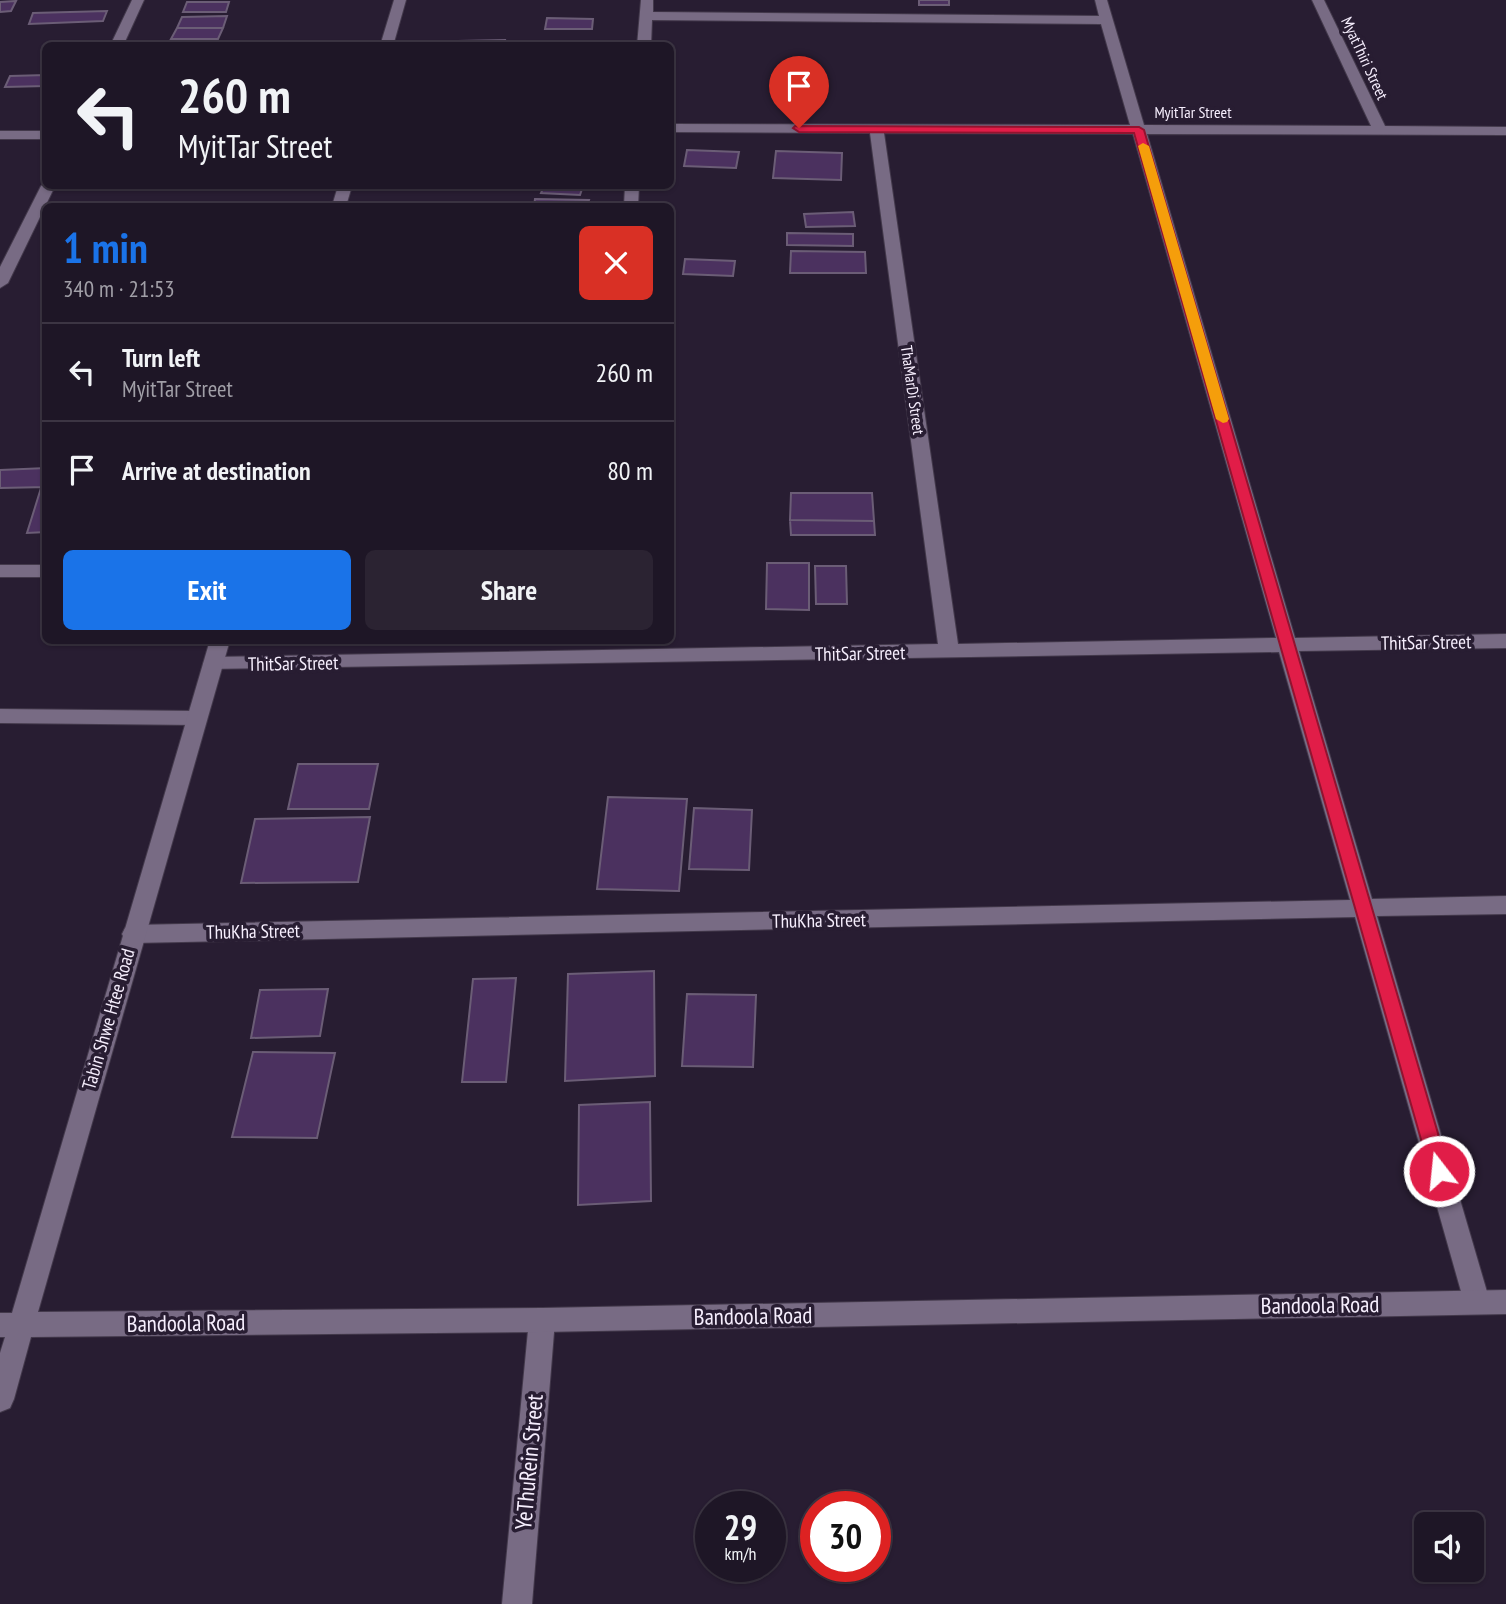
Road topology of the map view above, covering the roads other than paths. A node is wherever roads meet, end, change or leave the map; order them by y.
1 (138, 0) edge
2 (400, 0) edge
3 (647, 0) edge
4 (1101, 0) edge
5 (1318, 0) edge
6 (646, 16) junction
7 (1107, 20) junction
8 (118, 42) edge
9 (387, 42) edge
10 (643, 42) edge
11 (674, 128) edge
12 (876, 129) junction
13 (1139, 130) junction
14 (1380, 131) junction
15 (1506, 131) edge
16 (0, 135) edge
17 (42, 135) edge
18 (47, 189) edge
19 (0, 283) edge
20 (0, 571) edge
21 (42, 571) edge
22 (1506, 641) edge
23 (219, 644) edge
24 (1288, 645) junction
25 (596, 649) edge
26 (949, 651) junction
27 (213, 664) junction
28 (0, 716) edge
29 (197, 718) junction
30 (1506, 905) edge
31 (1363, 908) junction
32 (133, 934) junction
33 (1477, 1302) junction
34 (1506, 1302) edge
35 (541, 1320) junction
36 (10, 1325) edge
37 (0, 1399) edge
38 (517, 1604) edge

1 - 8 street
2 - 9 street
3 - 6 street
4 - 7 street
5 - 14 street, MyatThiri Street
6 - 7 street
6 - 10 street
7 - 13 street
11 - 12 street, MyitTar Street
12 - 13 street, MyitTar Street
12 - 26 street, ThaMarDi Street
13 - 14 street, MyitTar Street
13 - 24 street
14 - 15 street, MyitTar Street
16 - 17 street
18 - 19 street
20 - 21 street
22 - 24 street, ThitSar Street
23 - 27 street, Tabin Shwe Htee Road
24 - 26 street, ThitSar Street
24 - 31 street
25 - 26 street, ThitSar Street
25 - 27 street, ThitSar Street
27 - 29 street, Tabin Shwe Htee Road
28 - 29 street
29 - 32 street, Tabin Shwe Htee Road
30 - 31 street, ThuKha Street
31 - 32 street, ThuKha Street
31 - 33 street
32 - 36 street, Tabin Shwe Htee Road
33 - 34 street, Bandoola Road
33 - 35 street, Bandoola Road
35 - 36 street, Bandoola Road
35 - 38 street, YeThuRein Street
36 - 37 street, Tabin Shwe Htee Road

